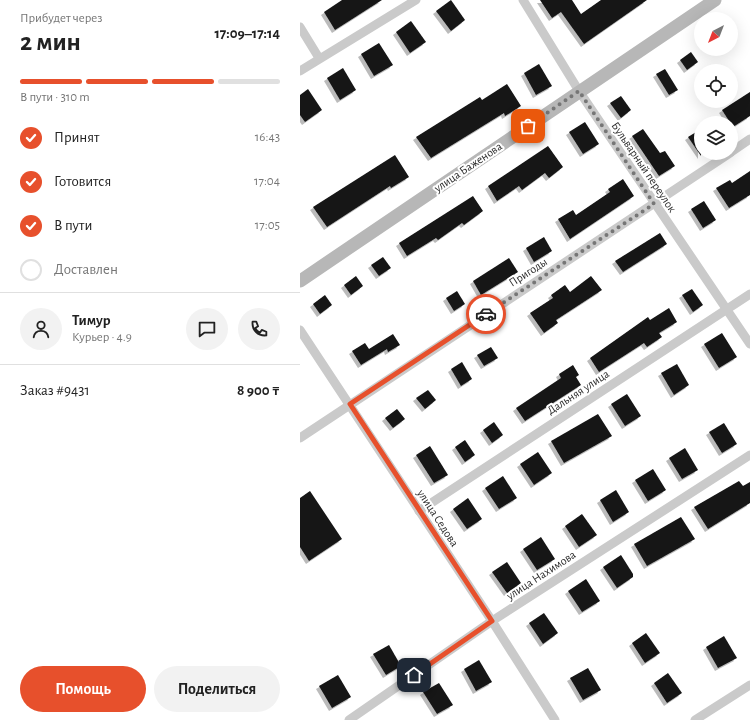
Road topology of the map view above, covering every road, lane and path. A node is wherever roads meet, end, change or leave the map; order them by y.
1 (416, 0) edge
2 (523, 0) edge
3 (716, 0) edge
4 (300, 27) edge
5 (319, 58) junction
6 (300, 71) edge
7 (579, 91) junction
8 (750, 139) edge
9 (738, 147) edge
10 (720, 160) edge
11 (654, 204) junction
12 (300, 281) edge
13 (750, 294) edge
14 (727, 309) junction
15 (300, 330) edge
16 (750, 344) edge
17 (350, 404) junction
18 (300, 438) edge
19 (750, 456) edge
20 (419, 511) junction
21 (492, 621) junction
22 (750, 685) edge
23 (349, 720) edge
24 (555, 720) edge
25 (695, 720) edge

1 - 5 street
2 - 7 street, Бульварный переулок
3 - 7 street, улица Баженова
4 - 5 street
5 - 6 street
7 - 11 street, Бульварный переулок
7 - 12 street, улица Баженова
8 - 9 street, Пригоды
10 - 11 street, Пригоды
11 - 14 street, Бульварный переулок
11 - 17 street, Пригоды
13 - 14 street, Дальняя улица
14 - 16 street, Бульварный переулок
14 - 20 street, Дальняя улица
15 - 17 street, улица Седова
17 - 18 street, Пригоды
17 - 20 street, улица Седова
19 - 21 street, улица Нахимова
20 - 21 street, улица Седова
21 - 23 street, улица Нахимова
21 - 24 street, улица Седова
22 - 25 street

